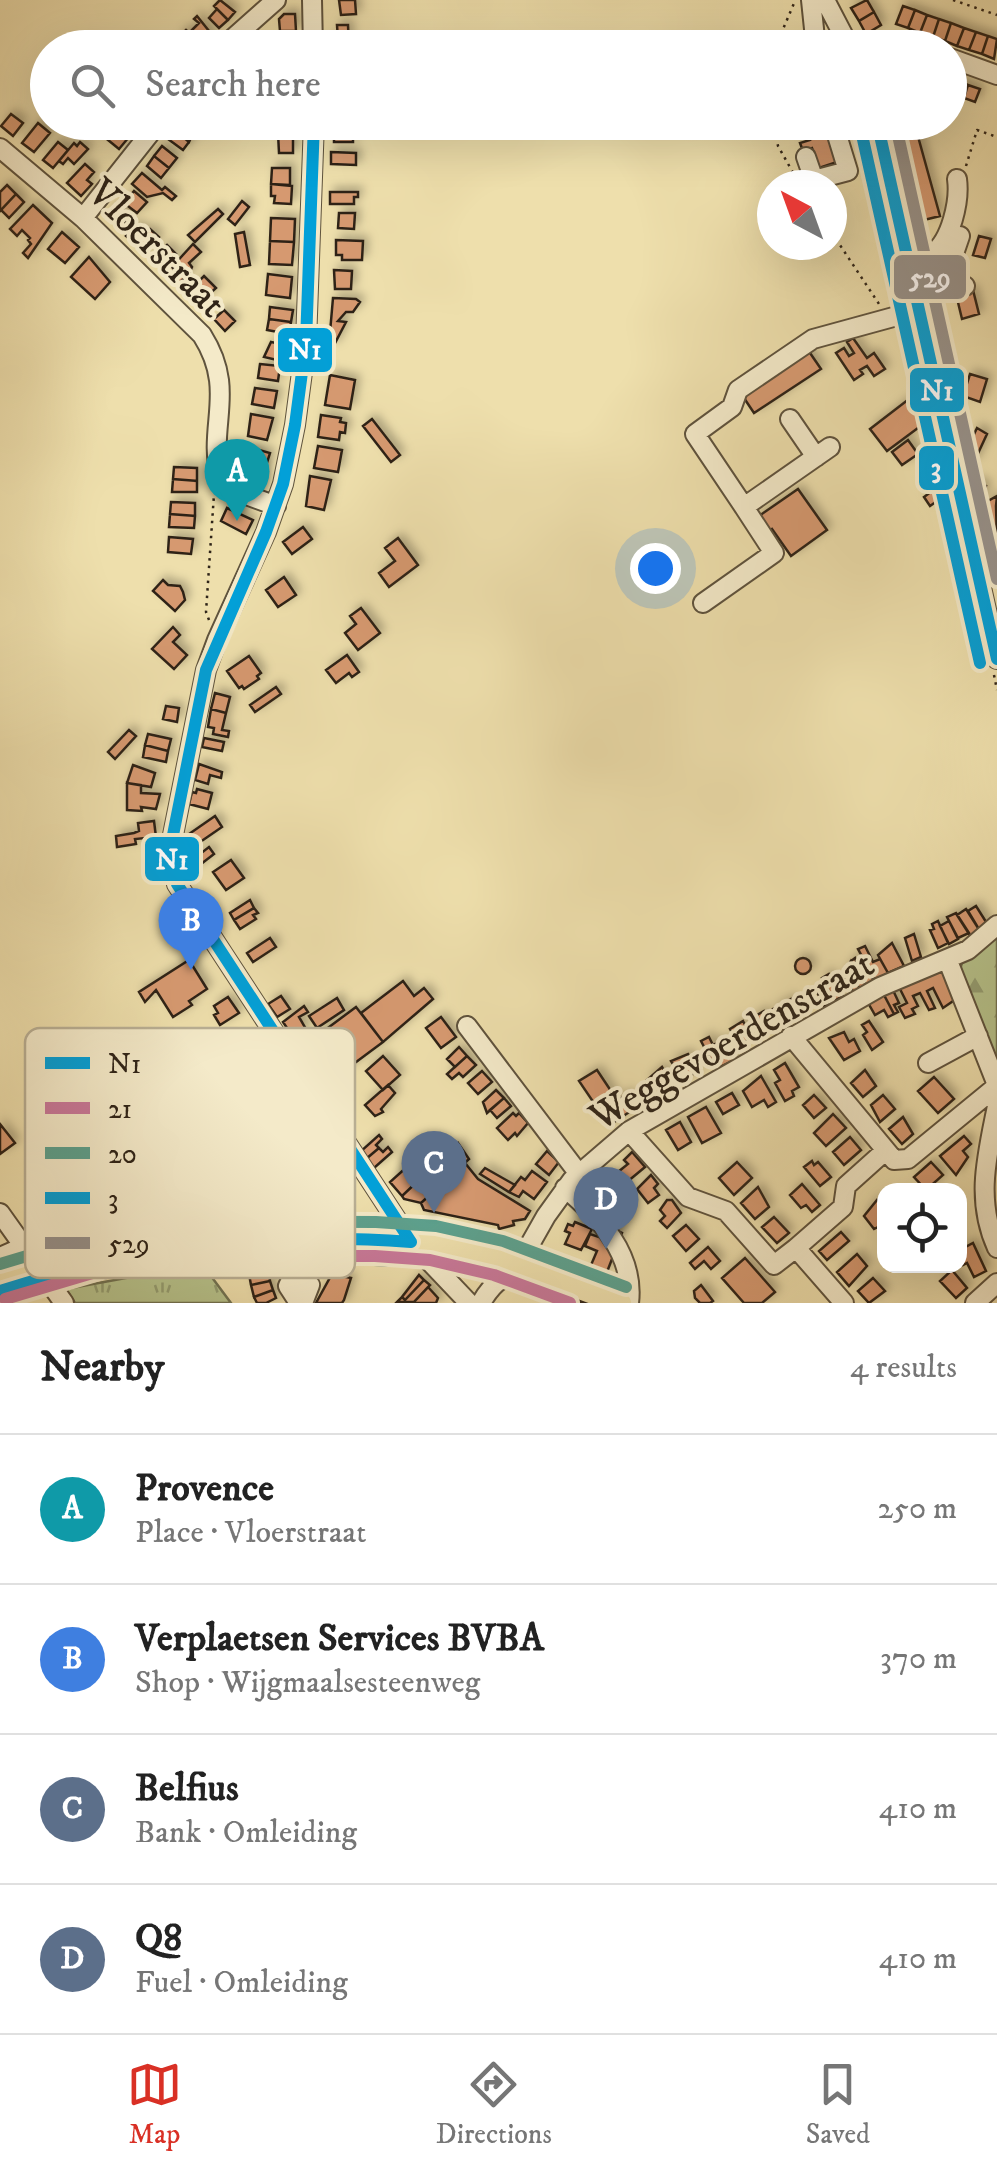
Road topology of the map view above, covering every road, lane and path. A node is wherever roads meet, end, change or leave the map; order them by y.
1 (276, 0) edge
2 (312, 0) edge
3 (796, 0) edge
4 (811, 0) edge
5 (825, 0) edge
6 (953, 0) edge
7 (997, 15) edge
8 (242, 30) edge
9 (313, 30) edge
10 (783, 30) edge
11 (814, 30) edge
12 (841, 30) edge
13 (967, 64) edge
14 (997, 75) edge
15 (997, 137) edge
16 (146, 140) edge
17 (313, 140) edge
18 (777, 140) edge
19 (839, 140) edge
20 (881, 140) edge
21 (0, 148) edge
22 (806, 157) dead end
23 (792, 170) edge
24 (957, 180) joint
25 (83, 218) junction
26 (960, 236) dead end
27 (847, 256) edge
28 (908, 261) junction
29 (965, 286) dead end
30 (916, 296) junction
31 (895, 318) junction
32 (790, 420) dead end
33 (221, 480) junction
34 (276, 506) junction
35 (744, 508) junction
36 (997, 559) edge
37 (977, 570) junction
38 (703, 603) dead end
39 (216, 640) junction
40 (997, 660) edge
41 (997, 925) edge
42 (948, 960) junction
43 (467, 1026) dead end
44 (272, 1028) edge
45 (791, 1036) junction
46 (978, 1036) junction
47 (928, 1063) dead end
48 (997, 1086) edge
49 (997, 1106) edge
50 (629, 1132) junction
51 (355, 1146) edge
52 (885, 1151) junction
53 (572, 1181) junction
54 (0, 1213) edge
55 (25, 1246) joint
56 (530, 1246) junction
57 (355, 1248) edge
58 (796, 1248) junction
59 (997, 1248) edge
60 (355, 1256) edge
61 (0, 1257) edge
62 (439, 1263) junction
63 (502, 1270) junction
64 (536, 1270) junction
65 (36, 1278) edge
66 (42, 1278) edge
67 (43, 1278) edge
68 (46, 1278) edge
69 (0, 1282) edge
70 (997, 1283) edge
71 (0, 1291) edge
72 (0, 1303) edge
73 (64, 1303) edge
74 (469, 1303) edge
75 (480, 1303) edge
76 (594, 1303) edge
77 (620, 1303) edge
78 (629, 1303) edge
79 (844, 1303) edge
80 (975, 1303) edge

1 - 8 street
2 - 9 street
3 - 10 path
4 - 11 street
5 - 12 street
6 - 7 path
13 - 14 street
15 - 24 path
16 - 25 street
17 - 34 street
18 - 23 path
19 - 22 street
20 - 28 street
21 - 25 street, Vloerstraat
24 - 28 street
25 - 33 street, Vloerstraat
26 - 30 street
27 - 31 path
28 - 30 street
29 - 30 street
30 - 31 street
30 - 37 street
31 - 35 street
32 - 35 street
33 - 34 street
33 - 39 path
34 - 39 street
35 - 38 street
36 - 37 street
37 - 40 street
39 - 44 street
41 - 42 street, Weggevoerdenstraat
42 - 45 street, Weggevoerdenstraat
42 - 46 street
43 - 53 street
45 - 50 street, Weggevoerdenstraat
45 - 52 street
46 - 47 street
46 - 48 street
48 - 52 street
49 - 59 street
50 - 53 street, Weggevoerdenstraat
50 - 58 street
51 - 62 street
52 - 58 street
53 - 56 street, Weggevoerdenstraat
53 - 78 street
54 - 55 street
55 - 61 street
56 - 63 street
56 - 64 street
57 - 62 main road
58 - 79 street
60 - 62 path
62 - 63 main road
62 - 63 path
62 - 63 main road
62 - 74 street
63 - 64 main road
63 - 75 street
63 - 76 main road
64 - 77 main road
65 - 69 main road
66 - 71 main road
67 - 72 path
68 - 73 street
70 - 80 street

